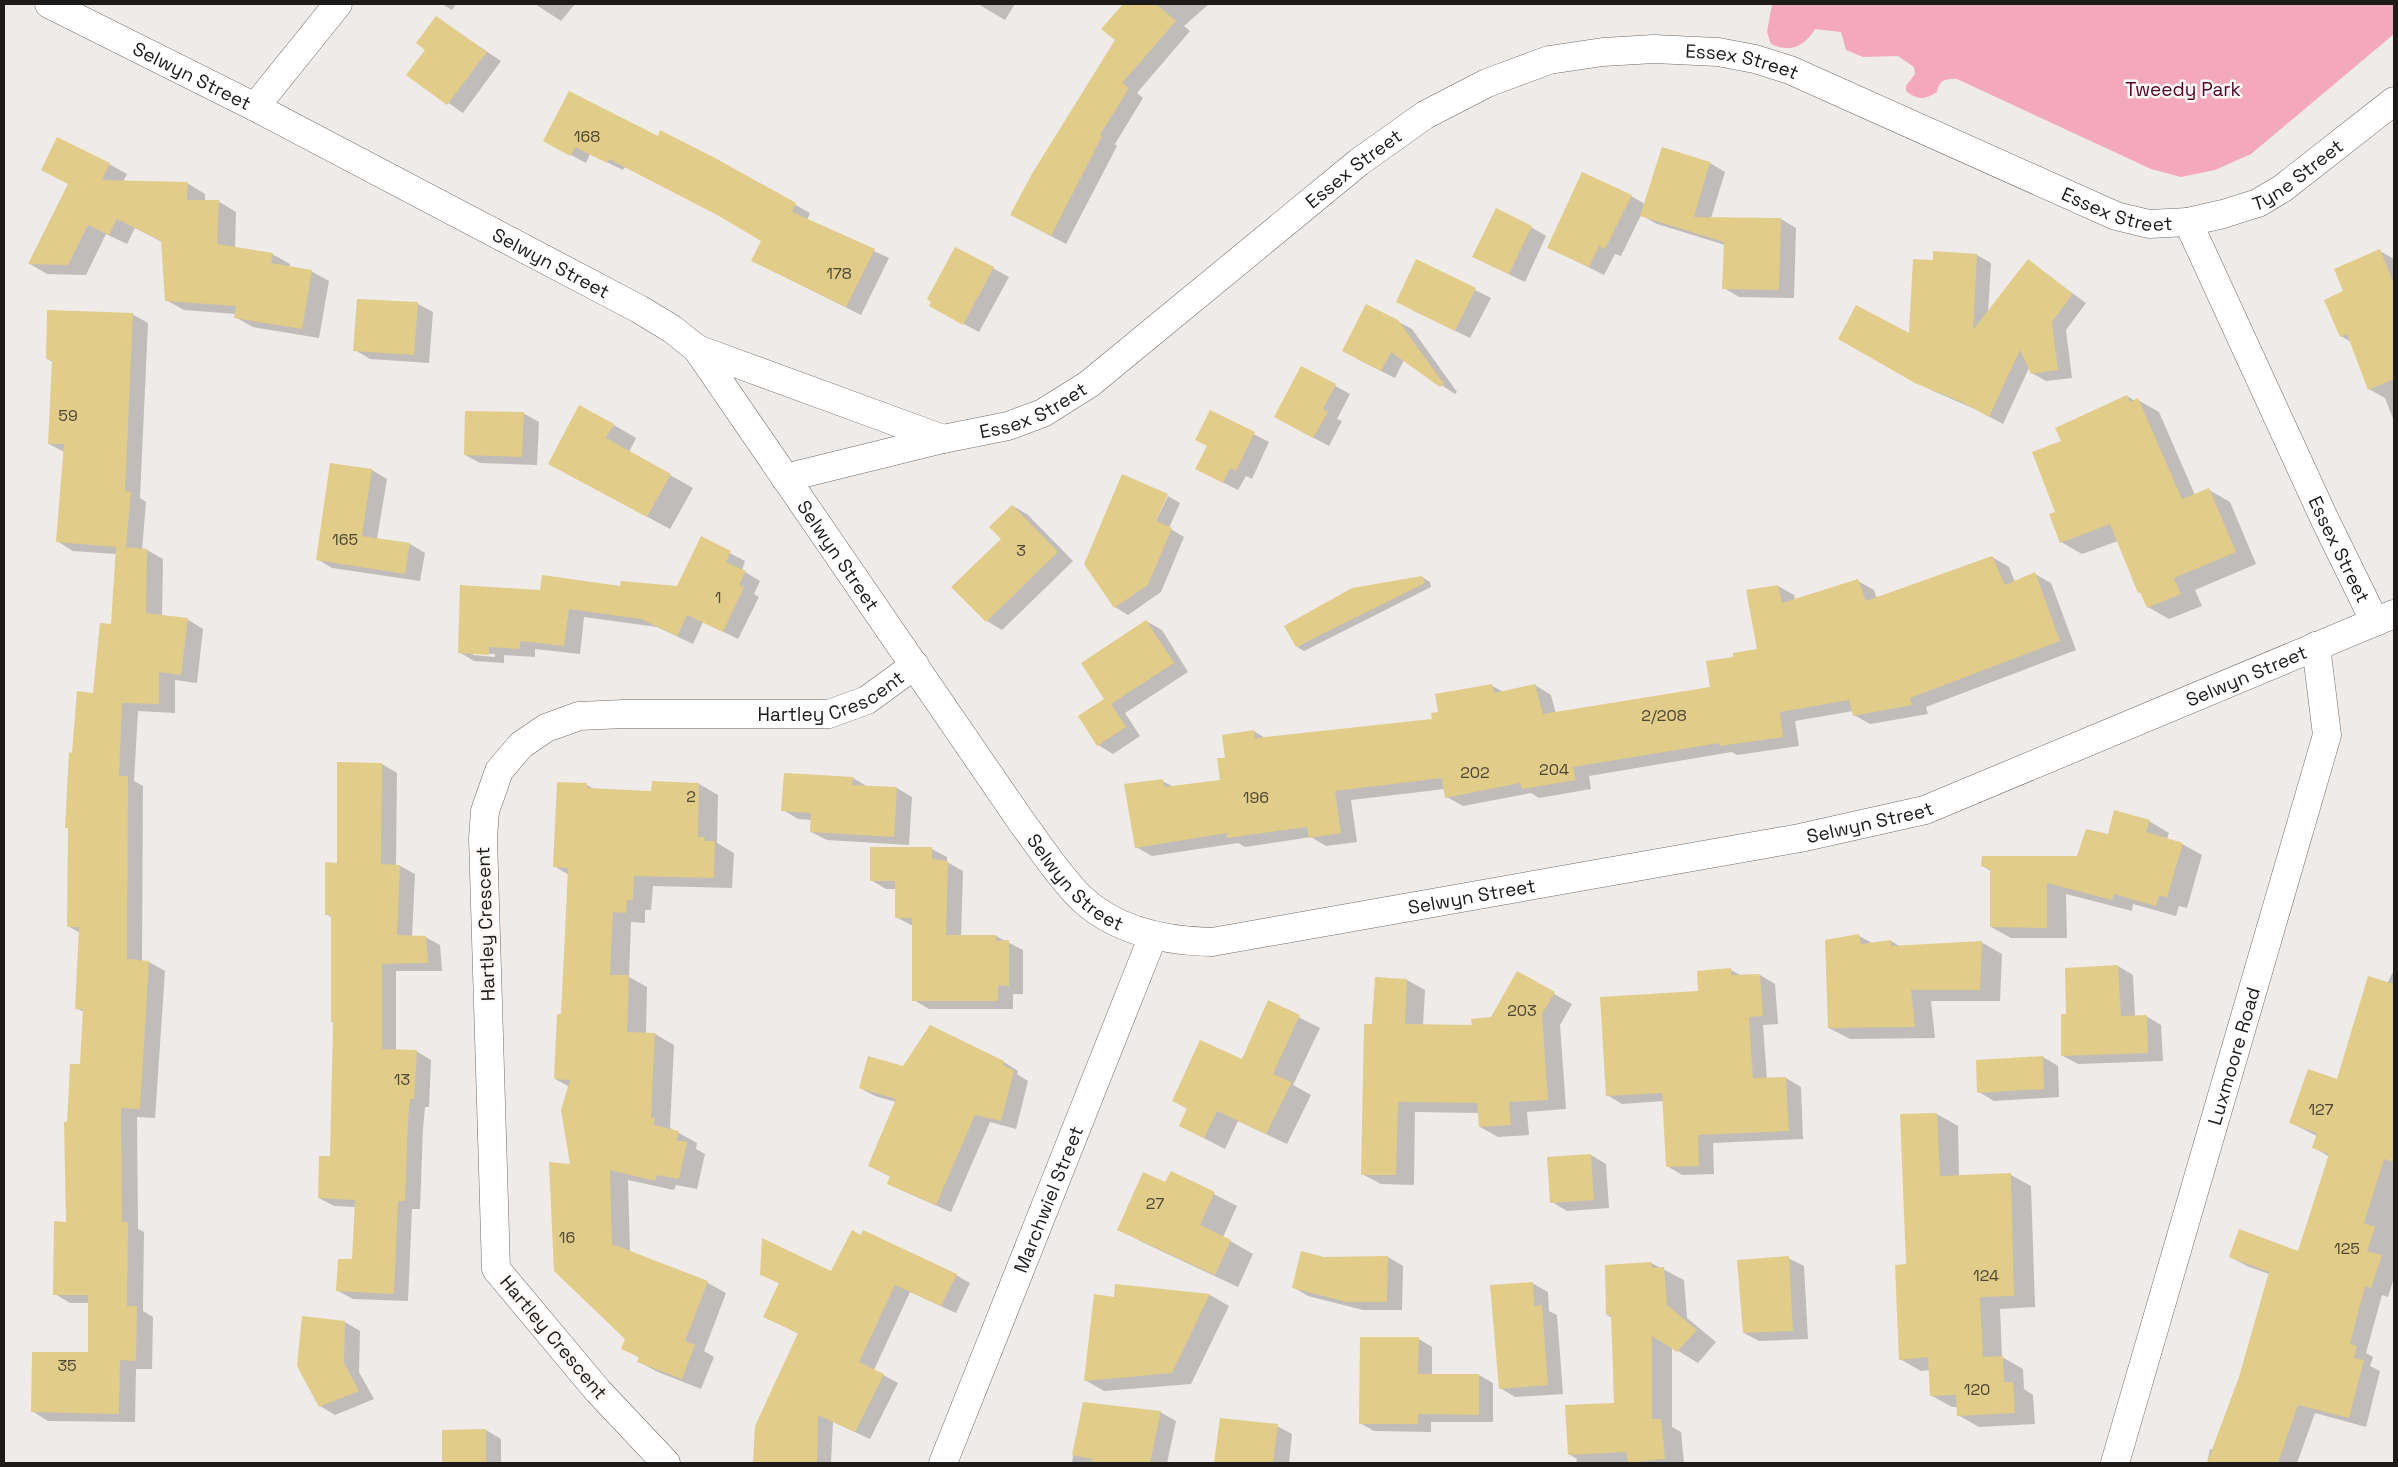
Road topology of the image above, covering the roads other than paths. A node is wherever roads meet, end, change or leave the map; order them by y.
1 (49, 4) edge
2 (338, 4) edge
3 (2394, 101) edge
4 (255, 107) junction
5 (2188, 222) junction
6 (697, 349) junction
7 (943, 439) junction
8 (784, 478) junction
9 (2385, 618) edge
10 (2316, 646) junction
11 (915, 665) junction
12 (1153, 936) junction
13 (666, 1463) edge
14 (943, 1463) edge
15 (2115, 1463) edge

1 - 4 street, Selwyn Street
2 - 4 street
3 - 5 street, Tyne Street
4 - 6 street, Selwyn Street
5 - 7 street, Essex Street
5 - 9 street, Essex Street
6 - 7 street
6 - 8 street, Selwyn Street
7 - 8 street, Essex Street
8 - 11 street, Selwyn Street
9 - 10 street, Selwyn Street
10 - 12 street, Selwyn Street
10 - 15 street, Luxmoore Road
11 - 12 street, Selwyn Street
11 - 13 street, Hartley Crescent
12 - 14 street, Marchwiel Street

